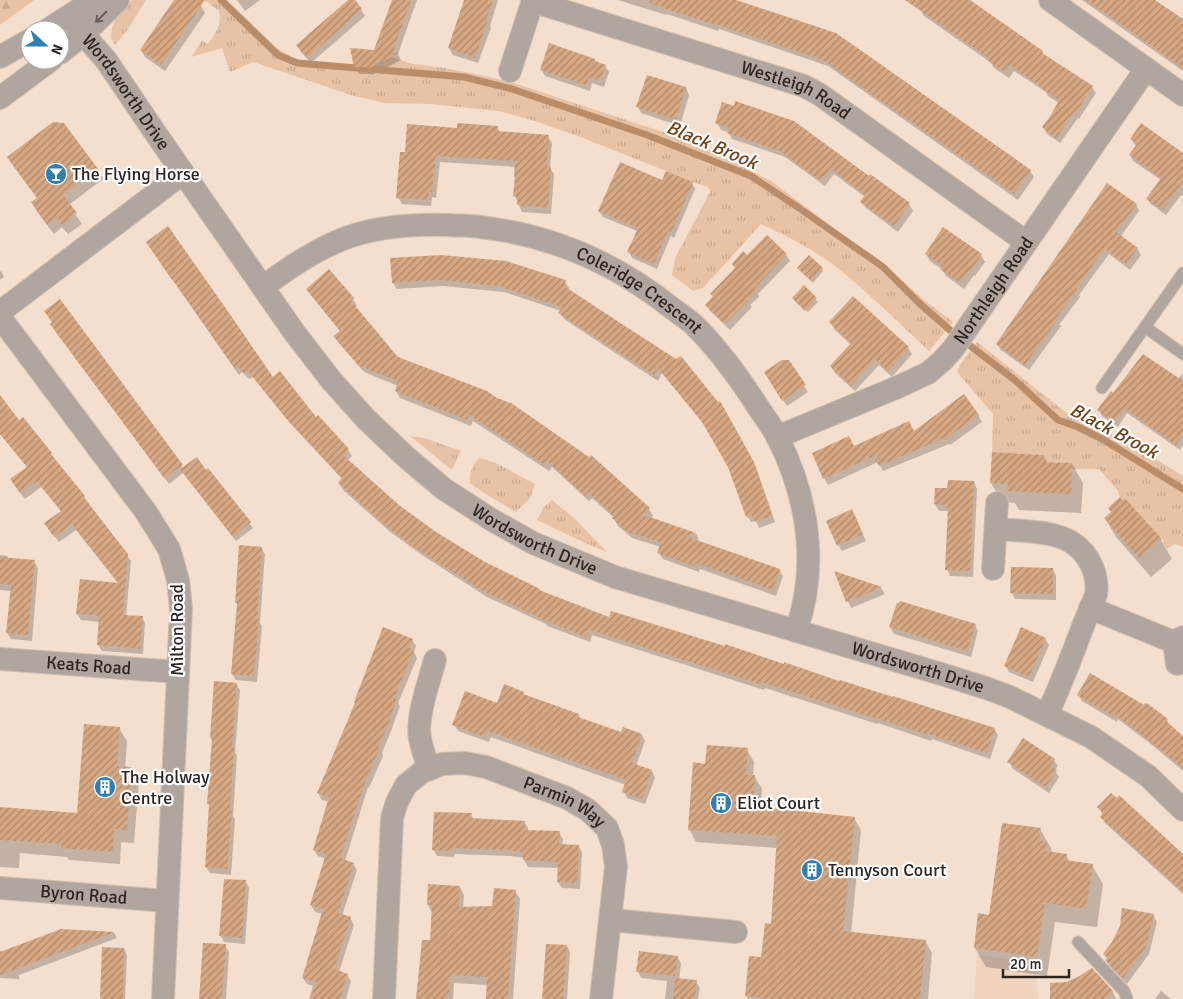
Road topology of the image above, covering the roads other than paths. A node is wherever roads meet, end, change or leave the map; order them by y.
1 (94, 0) edge
2 (118, 0) edge
3 (1050, 0) edge
4 (532, 1) edge
5 (68, 17) junction
6 (63, 20) edge
7 (84, 34) junction
8 (20, 46) edge
9 (70, 46) edge
10 (0, 57) edge
11 (1146, 68) junction
12 (0, 69) edge
13 (38, 70) edge
14 (510, 71) dead end
15 (8, 92) edge
16 (1183, 95) edge
17 (183, 173) junction
18 (1026, 242) junction
19 (1183, 272) edge
20 (263, 287) junction
21 (0, 312) edge
22 (0, 317) edge
23 (1145, 327) junction
24 (1183, 354) edge
25 (1102, 388) dead end
26 (777, 437) junction
27 (997, 503) dead end
28 (996, 529) junction
29 (993, 569) dead end
30 (1090, 608) junction
31 (796, 631) junction
32 (1178, 639) edge
33 (0, 658) edge
34 (435, 660) dead end
35 (1177, 664) dead end
36 (178, 672) junction
37 (1047, 715) junction
38 (429, 769) junction
39 (1183, 810) edge
40 (0, 888) edge
41 (166, 901) junction
42 (611, 920) junction
43 (736, 932) dead end
44 (1078, 942) dead end
45 (163, 999) edge
46 (384, 999) edge
47 (601, 999) edge
48 (1127, 999) edge

1 - 5 street
2 -> 7 street
3 - 11 street
4 - 14 street
4 - 18 street, Westleigh Road
5 - 6 street
5 - 7 street, Wordsworth Drive
7 - 9 street
7 - 17 street, Wordsworth Drive
8 - 10 street
11 - 16 street
11 - 18 street, Northleigh Road
12 - 15 street
13 - 15 street
17 - 20 street, Wordsworth Drive
17 - 21 street
18 - 26 street, Northleigh Road
19 - 23 lane
20 - 26 street, Coleridge Crescent
20 - 31 street, Wordsworth Drive
22 - 36 street, Milton Road
23 - 24 lane
23 - 25 lane
26 - 31 street, Coleridge Crescent
27 - 28 street
28 - 29 street
28 - 30 street
30 - 32 street
30 - 37 street
31 - 37 street, Wordsworth Drive
32 - 35 street
33 - 36 street, Keats Road
34 - 38 street
36 - 41 street, Milton Road
37 - 39 street, Wordsworth Drive
38 - 42 street, Parmin Way
38 - 46 street, Parmin Way
40 - 41 street, Byron Road
41 - 45 street, Milton Road
42 - 43 street
42 - 47 street, Parmin Way
44 - 48 lane

